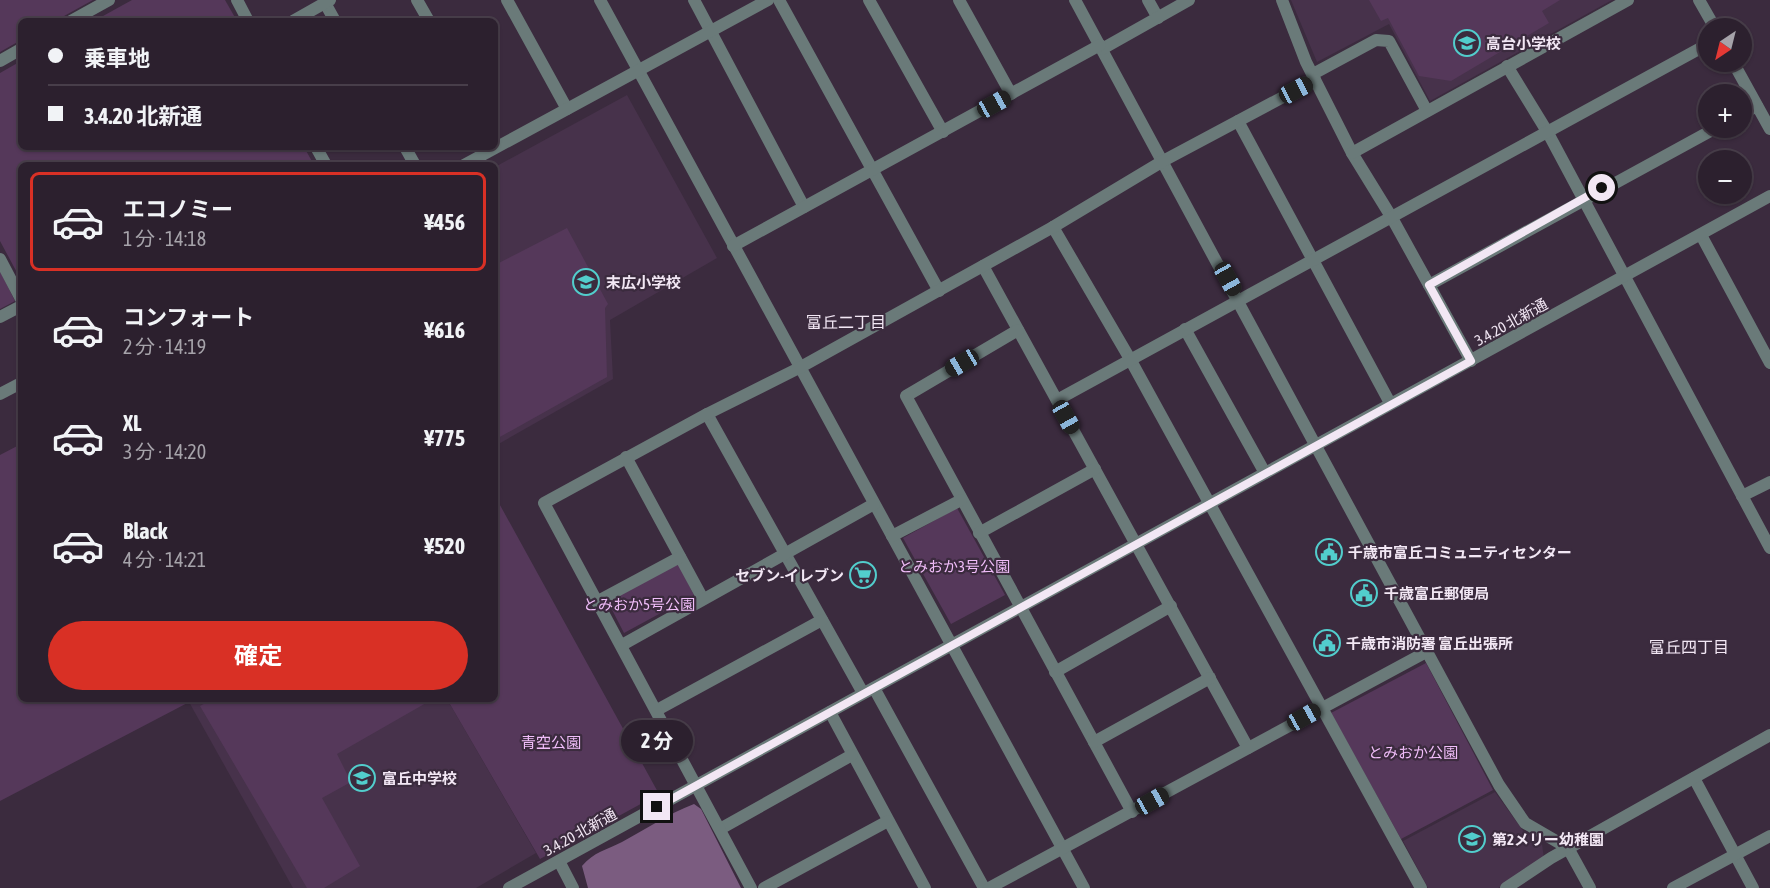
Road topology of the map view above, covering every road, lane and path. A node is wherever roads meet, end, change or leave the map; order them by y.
1 (109, 0) edge
2 (237, 0) edge
3 (417, 0) edge
4 (507, 0) edge
5 (600, 0) edge
6 (694, 0) edge
7 (768, 0) edge
8 (779, 0) edge
9 (869, 0) edge
10 (959, 0) edge
11 (1075, 0) edge
12 (1148, 0) edge
13 (1189, 0) edge
14 (1282, 0) edge
15 (1629, 0) edge
16 (1699, 0) edge
17 (328, 1) edge
18 (76, 18) edge
19 (246, 18) edge
20 (297, 18) edge
21 (334, 18) edge
22 (427, 18) edge
23 (1158, 18) junction
24 (1709, 18) edge
25 (711, 31) junction
26 (1101, 47) junction
27 (1698, 50) edge
28 (18, 51) edge
29 (0, 61) edge
30 (1507, 66) junction
31 (638, 70) junction
32 (1738, 72) edge
33 (1314, 77) junction
34 (1011, 94) junction
35 (1757, 106) junction
36 (567, 109) junction
37 (1752, 109) edge
38 (1427, 111) junction
39 (1238, 121) junction
40 (1770, 129) edge
41 (942, 132) junction
42 (1548, 133) junction
43 (1698, 137) edge
44 (498, 144) edge
45 (488, 150) edge
46 (1352, 153) junction
47 (1163, 161) junction
48 (469, 162) edge
49 (873, 170) junction
50 (1770, 196) edge
51 (1583, 198) junction
52 (804, 207) junction
53 (1392, 218) junction
54 (1053, 227) junction
55 (1701, 235) junction
56 (733, 246) junction
57 (0, 260) edge
58 (1313, 260) junction
59 (983, 266) junction
60 (1626, 276) junction
61 (1429, 285) junction
62 (939, 291) junction
63 (18, 293) edge
64 (1239, 299) junction
65 (18, 308) edge
66 (0, 317) edge
67 (1185, 328) junction
68 (1018, 330) junction
69 (1130, 359) junction
70 (1471, 361) junction
71 (1770, 363) edge
72 (800, 368) junction
73 (18, 385) edge
74 (0, 394) edge
75 (1057, 400) junction
76 (1390, 404) junction
77 (706, 414) junction
78 (1316, 443) junction
79 (626, 458) junction
80 (1095, 469) junction
81 (1265, 473) junction
82 (1770, 482) edge
83 (1742, 496) junction
84 (962, 500) junction
85 (874, 504) junction
86 (1210, 505) junction
87 (979, 533) junction
88 (892, 536) junction
89 (1136, 545) junction
90 (1770, 548) edge
91 (785, 554) junction
92 (680, 557) junction
93 (703, 600) junction
94 (598, 601) junction
95 (1171, 606) junction
96 (1020, 607) junction
97 (822, 620) junction
98 (951, 643) junction
99 (622, 645) junction
100 (1428, 651) junction
101 (1055, 672) junction
102 (1210, 678) junction
103 (869, 690) junction
104 (1322, 707) junction
105 (657, 710) junction
106 (830, 712) junction
107 (1770, 735) edge
108 (1094, 742) junction
109 (1248, 748) junction
110 (852, 755) junction
111 (1694, 778) junction
112 (696, 785) junction
113 (1132, 812) junction
114 (888, 821) junction
115 (720, 829) junction
116 (1770, 836) edge
117 (1568, 848) junction
118 (1063, 849) junction
119 (1735, 855) junction
120 (559, 861) junction
121 (921, 887) edge
122 (509, 888) edge
123 (573, 888) edge
124 (751, 888) edge
125 (764, 888) edge
126 (987, 888) edge
127 (1084, 888) edge
128 (1421, 888) edge
129 (1506, 888) edge
130 (1590, 888) edge
131 (1674, 888) edge
132 (1753, 888) edge

1 - 18 street
2 - 19 street
3 - 22 street
4 - 36 street
5 - 31 street
6 - 25 street
7 - 25 street
8 - 49 street
9 - 41 street
10 - 34 street
11 - 26 street
12 - 23 street
13 - 23 street
14 - 33 street
15 - 30 street
16 - 24 street
17 - 20 street
17 - 21 street
23 - 26 street
25 - 31 street
25 - 52 street
26 - 34 street
26 - 47 street
27 - 42 street
28 - 29 street
30 - 38 street
30 - 42 street
31 - 36 street
31 - 56 street
32 - 35 street
33 - 38 street
33 - 39 street
33 - 46 street
34 - 41 street
35 - 37 street
35 - 40 street
36 - 44 street
38 - 46 street
39 - 47 street
39 - 58 street
41 - 49 street
42 - 51 street
42 - 53 street
43 - 51 street
45 - 48 street
46 - 53 street
47 - 54 street
47 - 64 street
49 - 52 street
49 - 62 street
50 - 55 street, 3.4.20 北新通
51 - 60 street
51 - 61 street
52 - 56 street
53 - 58 street
53 - 61 street
54 - 59 street
54 - 69 street
55 - 60 street, 3.4.20 北新通
55 - 71 street
56 - 72 street
57 - 63 street
58 - 64 street
58 - 76 street
59 - 62 street
59 - 68 street
60 - 70 street, 3.4.20 北新通
60 - 83 street
61 - 70 street
62 - 72 street
64 - 67 street
64 - 78 street
65 - 66 street
67 - 69 street
67 - 81 street
68 - 75 street
68 - 84 street
69 - 75 street
69 - 86 street
70 - 76 street, 3.4.20 北新通
72 - 77 street
72 - 85 street
73 - 74 street
75 - 80 street
76 - 78 street, 3.4.20 北新通
77 - 79 street
77 - 91 street
78 - 81 street, 3.4.20 北新通
78 - 100 street
79 - 92 street
79 - 94 street
80 - 87 street
80 - 89 street
81 - 86 street, 3.4.20 北新通
82 - 83 street
83 - 90 street
84 - 87 street
84 - 88 street
85 - 88 street
85 - 91 street
86 - 89 street, 3.4.20 北新通
86 - 104 street
87 - 96 street
88 - 98 street
89 - 95 street
89 - 96 street, 3.4.20 北新通
91 - 93 street
91 - 97 street
92 - 93 street
92 - 94 street
93 - 99 street
94 - 99 street
95 - 101 street
95 - 102 street
96 - 98 street, 3.4.20 北新通
96 - 101 street
97 - 103 street
97 - 105 street
98 - 103 street, 3.4.20 北新通
98 - 118 street
99 - 105 street
100 - 104 street
100 - 117 street
101 - 108 street
102 - 108 street
102 - 109 street
103 - 106 street, 3.4.20 北新通
103 - 126 street
104 - 109 street
104 - 128 street
105 - 112 street
106 - 110 street
106 - 112 street, 3.4.20 北新通
107 - 111 street
108 - 113 street
109 - 113 street
110 - 114 street
110 - 115 street
111 - 117 street
111 - 119 street
112 - 115 street
112 - 120 street, 3.4.20 北新通
113 - 118 street
114 - 121 street
114 - 125 street
115 - 124 street
116 - 119 street
117 - 129 street
117 - 130 street
118 - 126 street
118 - 127 street
119 - 131 street
119 - 132 street
120 - 122 street, 3.4.20 北新通
120 - 123 street

